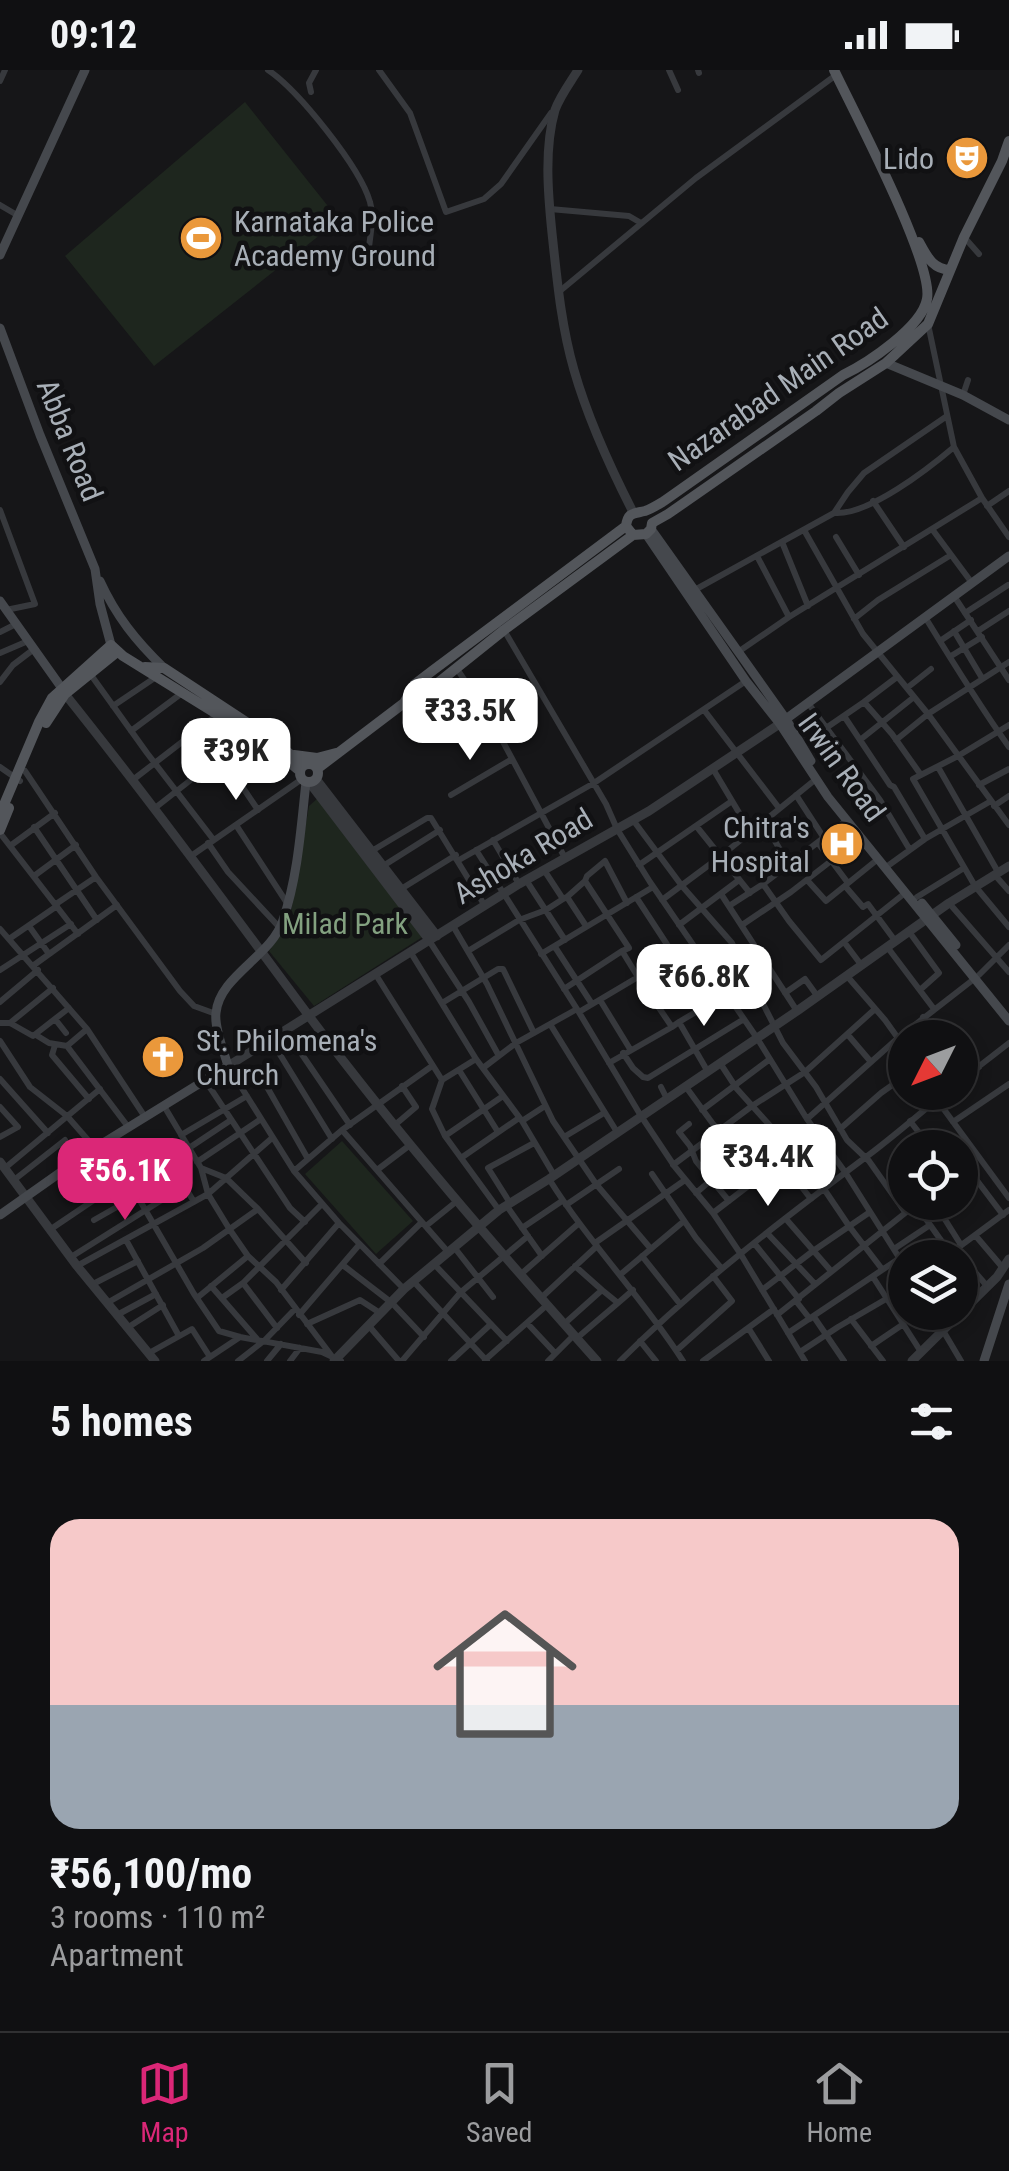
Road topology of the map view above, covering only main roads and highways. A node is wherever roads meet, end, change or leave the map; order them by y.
1 (85, 70) edge
2 (838, 72) edge
3 (1009, 142) edge
4 (1006, 161) edge
5 (903, 216) junction
6 (0, 255) edge
7 (950, 270) junction
8 (0, 328) edge
9 (886, 362) junction
10 (1009, 420) edge
11 (641, 529) junction
12 (1009, 556) edge
13 (95, 569) junction
14 (691, 592) junction
15 (4, 610) edge
16 (114, 649) junction
17 (160, 672) junction
18 (63, 691) junction
19 (404, 703) junction
20 (783, 722) junction
21 (284, 750) junction
22 (342, 752) junction
23 (308, 775) junction
24 (20, 776) junction
25 (0, 814) edge
26 (0, 832) edge
27 (912, 895) junction
28 (977, 977) junction
29 (1009, 1011) edge
30 (1009, 1021) edge
31 (0, 1215) edge
32 (1009, 1284) edge
33 (984, 1361) edge

1 - 6 main road
2 - 5 main road, Nazarabad Main Road
3 - 4 main road
4 - 7 main road
5 - 7 main road
5 - 11 main road, Nazarabad Main Road
7 - 9 main road
8 - 13 main road, Abba Road
9 - 10 main road
9 - 11 main road
11 - 14 main road, Irwin Road
11 - 19 main road
11 - 19 main road
12 - 20 main road, Ashoka Road
13 - 16 main road, Abba Road
13 - 17 main road, Abba Road
14 - 20 main road, Irwin Road
14 - 20 main road, Irwin Road
15 - 18 main road
16 - 17 main road
16 - 18 main road
16 - 18 main road
17 - 21 main road, Abba Road
17 - 23 main road
18 - 24 main road
19 - 22 main road
20 - 27 main road, Irwin Road
20 - 27 main road, Irwin Road
21 - 22 main road
21 - 23 main road, Abba Road
22 - 23 main road
23 - 31 main road, Ashoka Road
24 - 25 main road
24 - 26 main road
27 - 28 main road, Irwin Road
28 - 29 main road
28 - 30 main road, Irwin Road
32 - 33 main road

